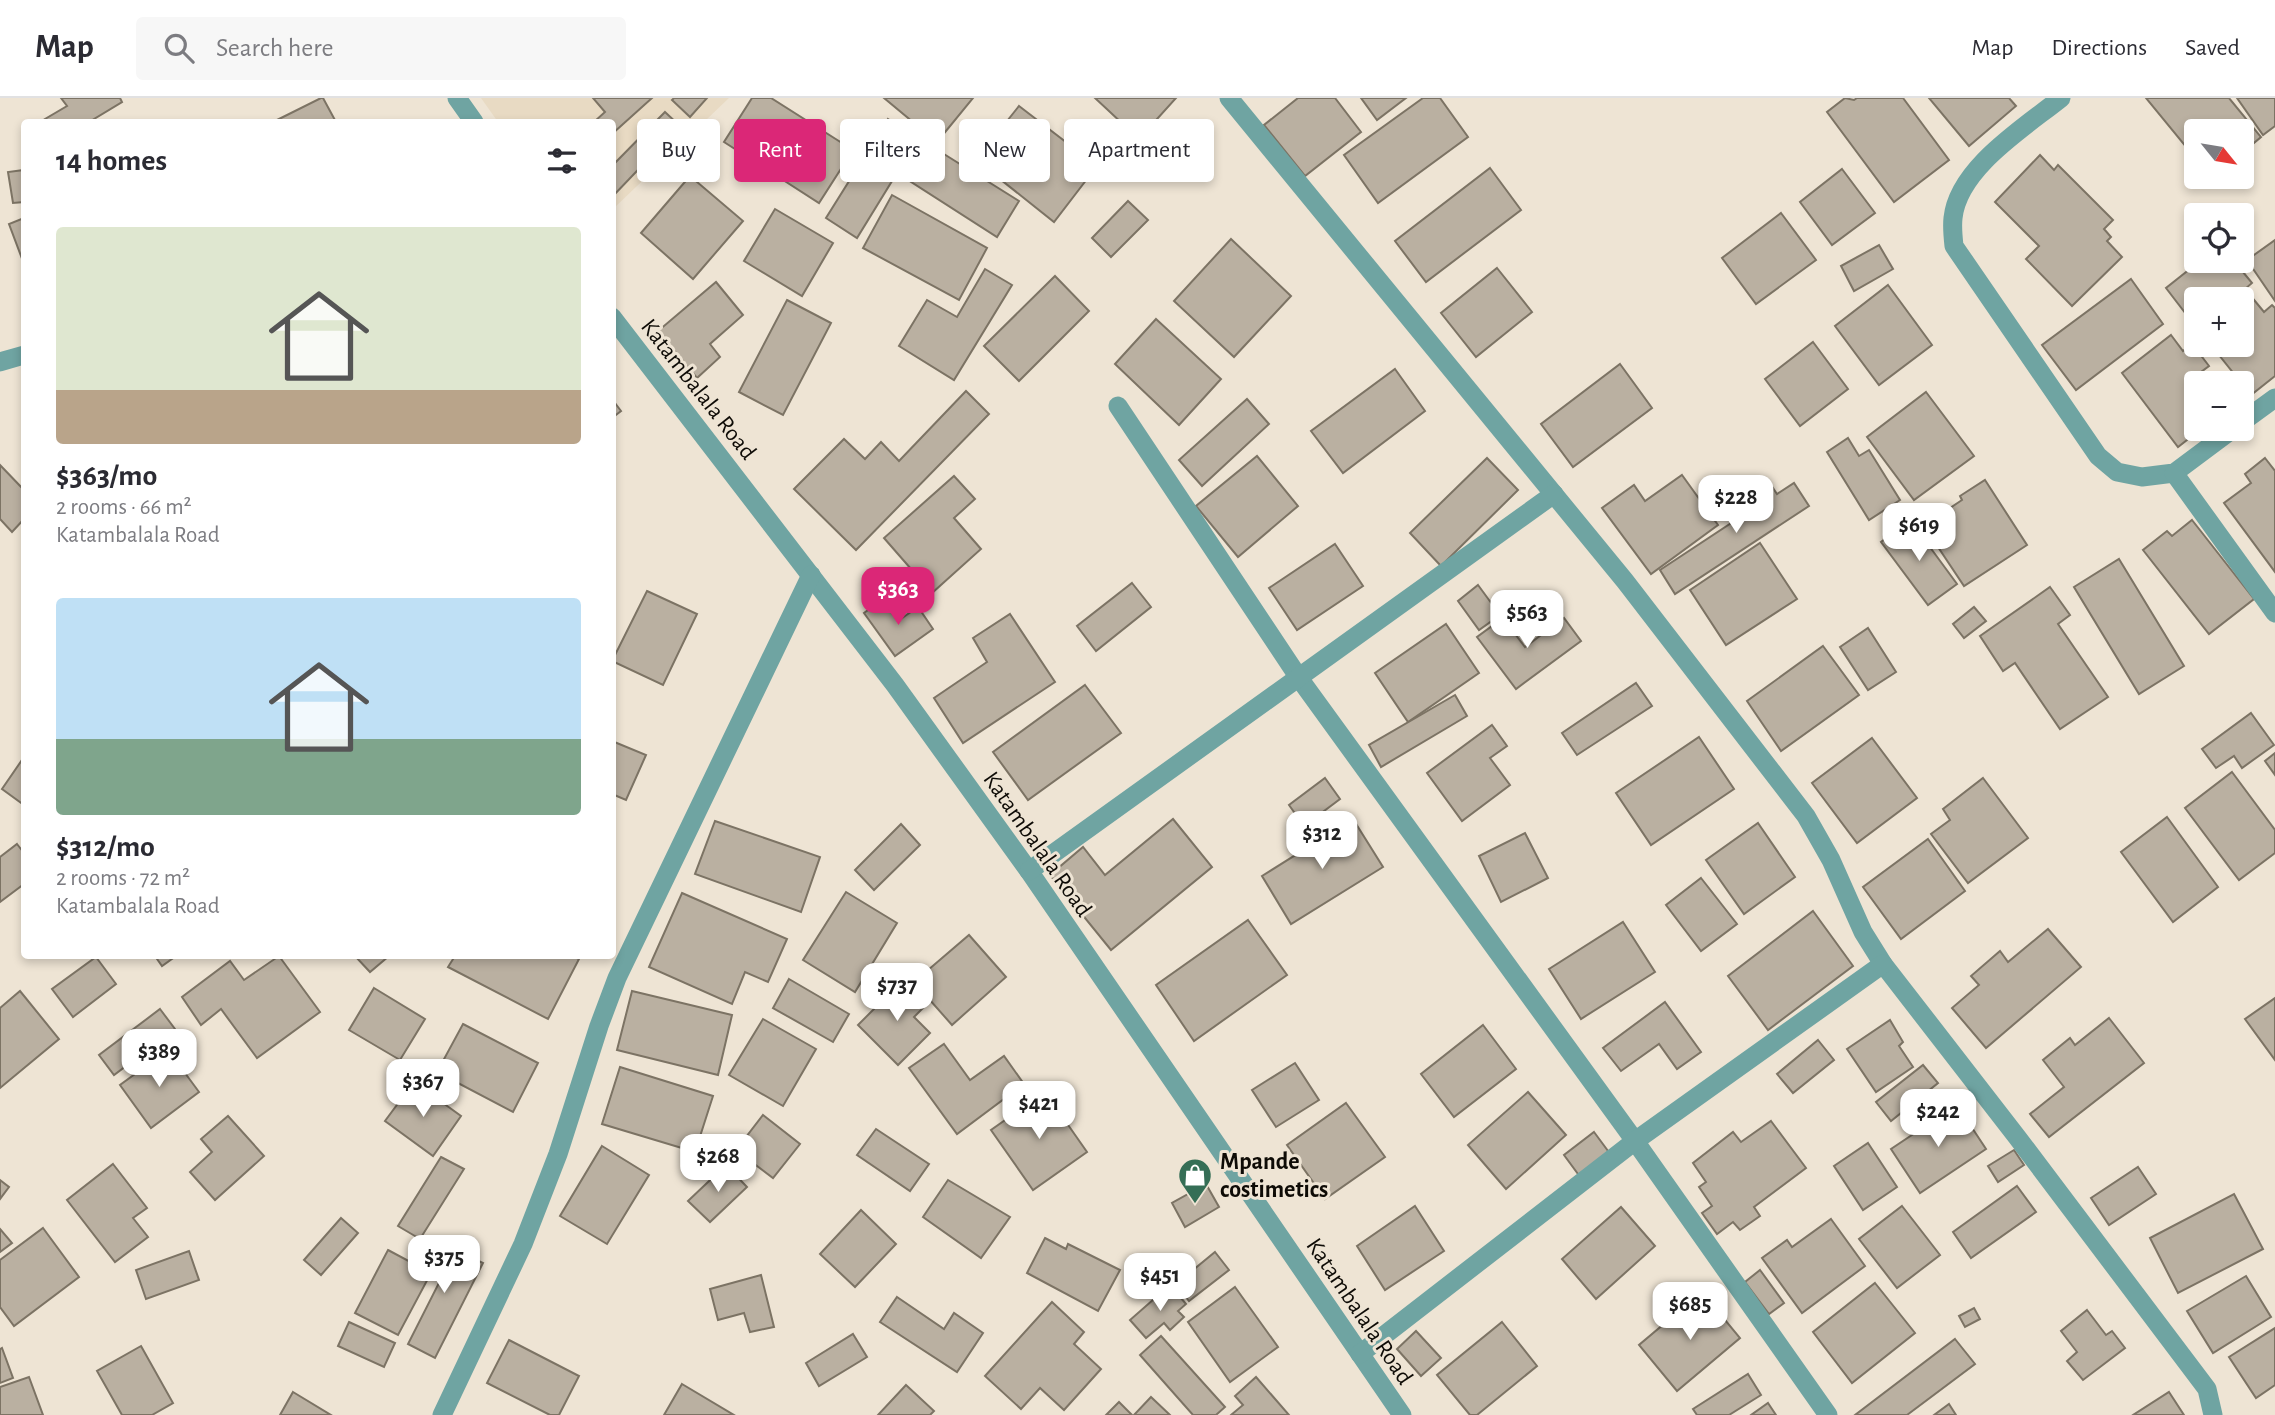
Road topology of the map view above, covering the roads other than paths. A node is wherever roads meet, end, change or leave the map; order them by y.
1 (457, 98) edge
2 (1229, 98) edge
3 (2062, 98) edge
4 (472, 119) edge
5 (616, 322) edge
6 (21, 356) edge
7 (0, 362) edge
8 (2275, 398) edge
9 (1118, 406) dead end
10 (2254, 413) edge
11 (2217, 441) edge
12 (2174, 473) junction
13 (1554, 494) junction
14 (811, 575) junction
15 (2275, 613) edge
16 (1299, 678) junction
17 (1029, 872) junction
18 (1883, 964) junction
19 (1635, 1141) junction
20 (1360, 1354) junction
21 (442, 1415) edge
22 (1402, 1415) edge
23 (1828, 1415) edge
24 (2213, 1415) edge

1 - 4 street
2 - 13 street
3 - 12 street
5 - 14 street, Katambalala Road
6 - 7 street
8 - 10 street
9 - 16 street
11 - 12 street
12 - 15 street
13 - 16 street
13 - 18 street
14 - 17 street, Katambalala Road
14 - 21 street
16 - 17 street
16 - 19 street
17 - 20 street, Katambalala Road
18 - 19 street
18 - 24 street
19 - 20 street
19 - 23 street
20 - 22 street, Katambalala Road

